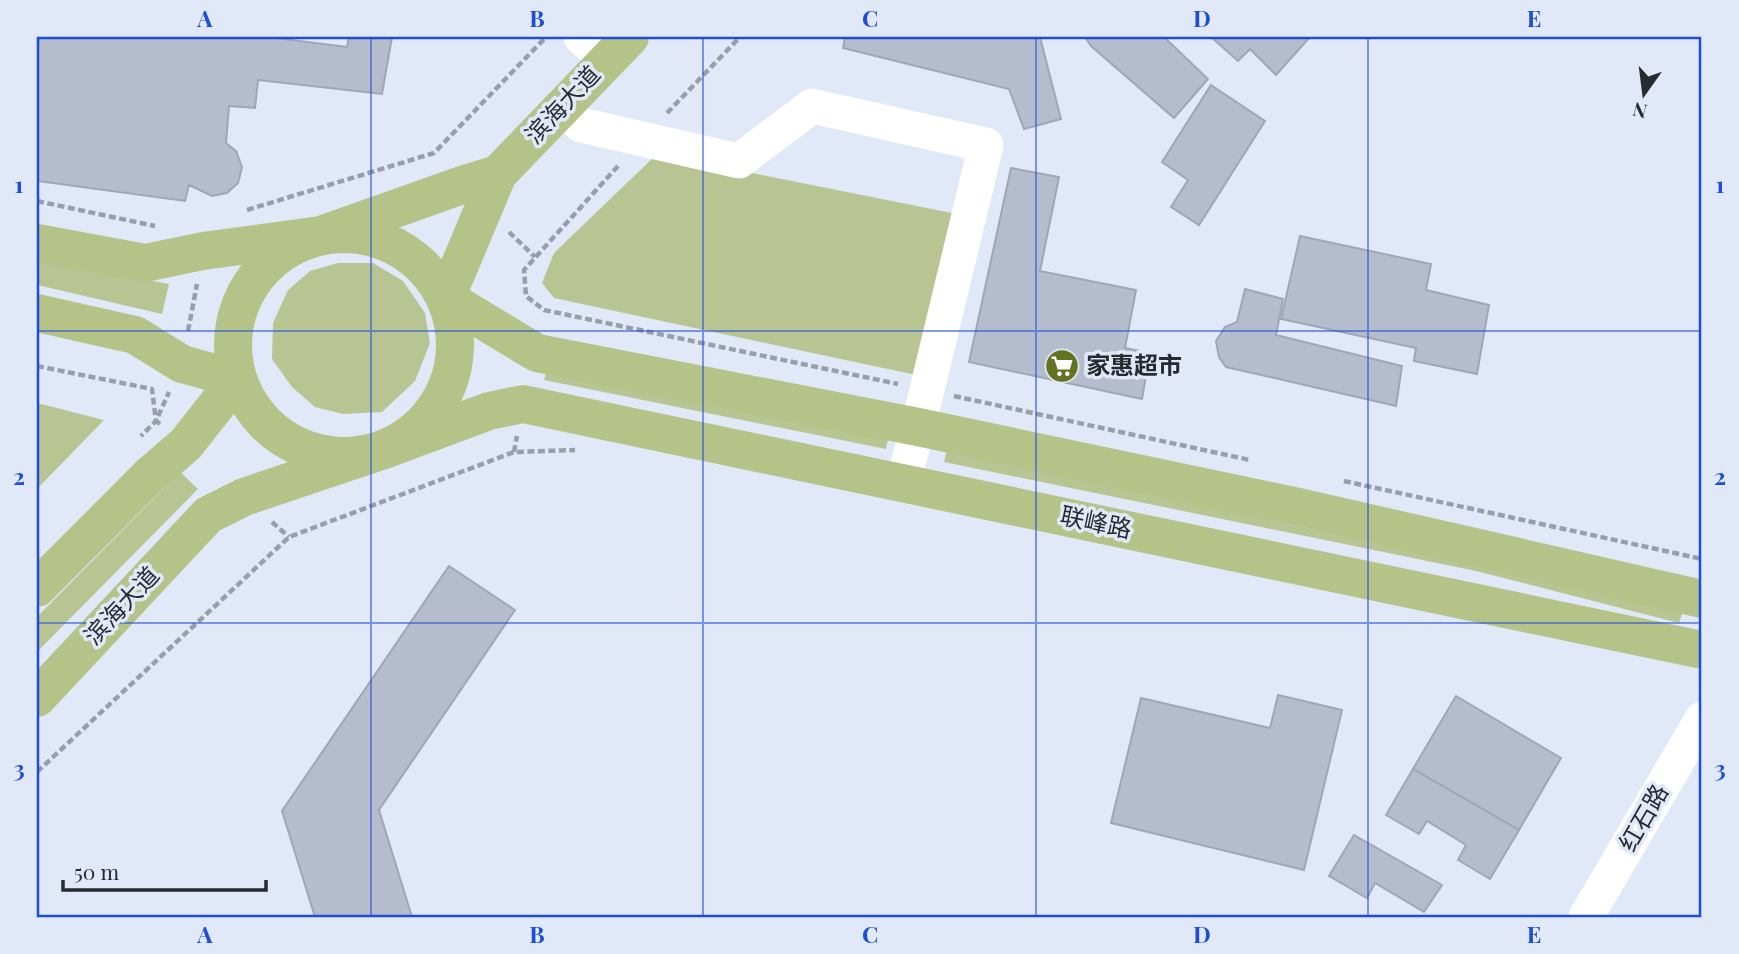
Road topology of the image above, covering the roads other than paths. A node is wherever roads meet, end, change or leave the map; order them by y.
1 (606, 44) edge
2 (561, 108) junction
3 (498, 174) junction
4 (321, 235) junction
5 (37, 243) edge
6 (446, 298) junction
7 (37, 313) edge
8 (237, 379) junction
9 (918, 427) junction
10 (387, 449) junction
11 (903, 482) junction
12 (37, 588) edge
13 (1702, 599) edge
14 (1702, 650) edge
15 (37, 698) edge
16 (1702, 719) edge
17 (1586, 917) edge

1 - 2 main road, 滨海大道
2 - 3 main road, 滨海大道
2 - 9 street
3 - 4 main road
3 - 6 main road
4 - 5 main road
4 - 6 main road
4 - 8 main road
6 - 9 main road
6 - 10 main road
7 - 8 main road
8 - 10 main road
8 - 12 main road
9 - 11 street
9 - 13 main road
10 - 11 main road, 联峰路
10 - 15 main road, 滨海大道
11 - 14 main road, 联峰路
16 - 17 street, 红石路

